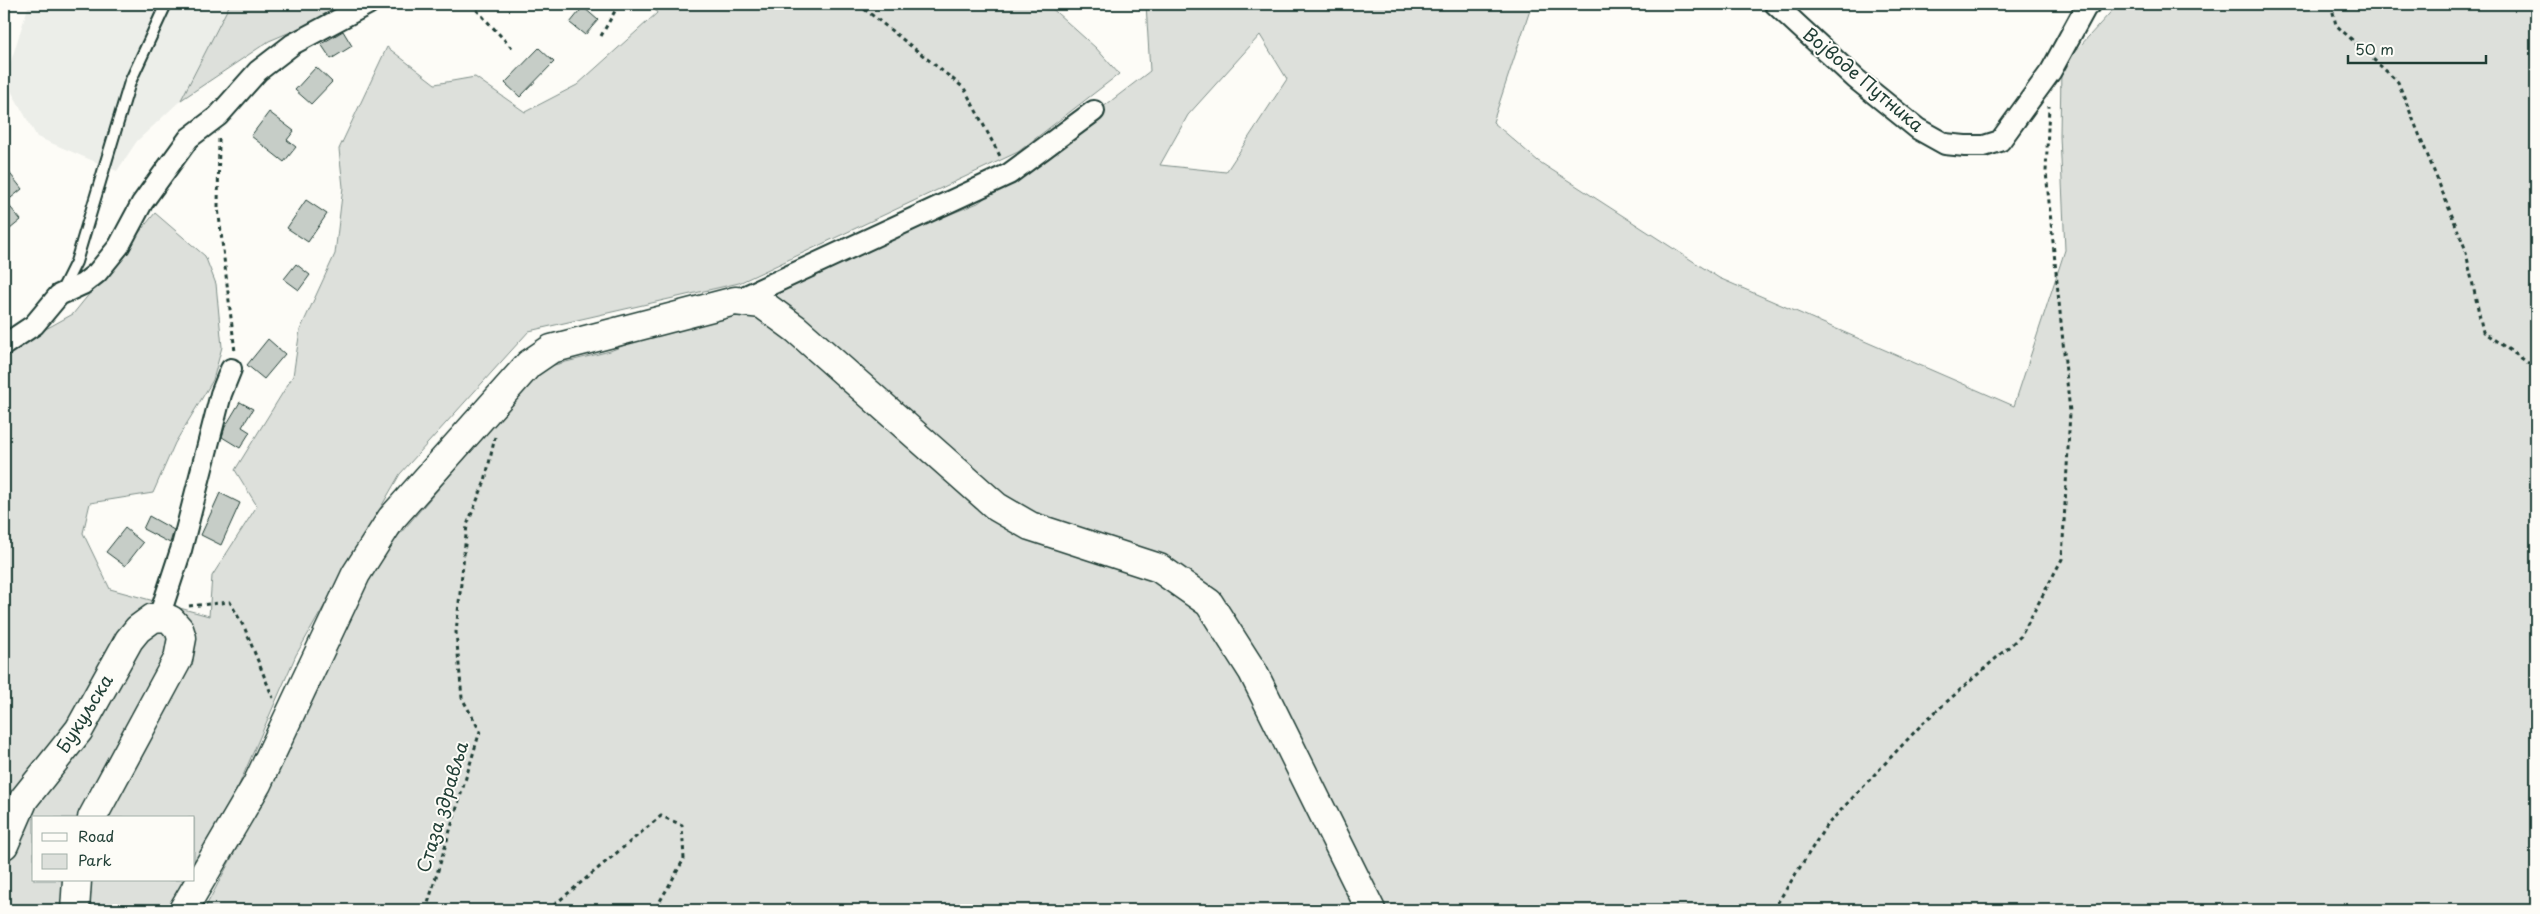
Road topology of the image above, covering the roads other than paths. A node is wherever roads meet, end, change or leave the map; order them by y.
1 (166, 4) edge
2 (368, 4) edge
3 (1775, 4) edge
4 (2090, 4) edge
5 (1094, 111) dead end
6 (60, 295) junction
7 (735, 301) junction
8 (4, 345) edge
9 (231, 369) road end
10 (161, 611) junction
11 (93, 816) edge
12 (4, 845) edge
13 (77, 882) edge
14 (75, 910) edge
15 (183, 910) edge
16 (1372, 910) edge

1 - 6 lane
2 - 6 street
3 - 4 street, Војводе Путника
5 - 7 street
6 - 8 street
7 - 15 street
7 - 16 street
9 - 10 street
10 - 11 street
10 - 12 street, Букуљска
13 - 14 street

